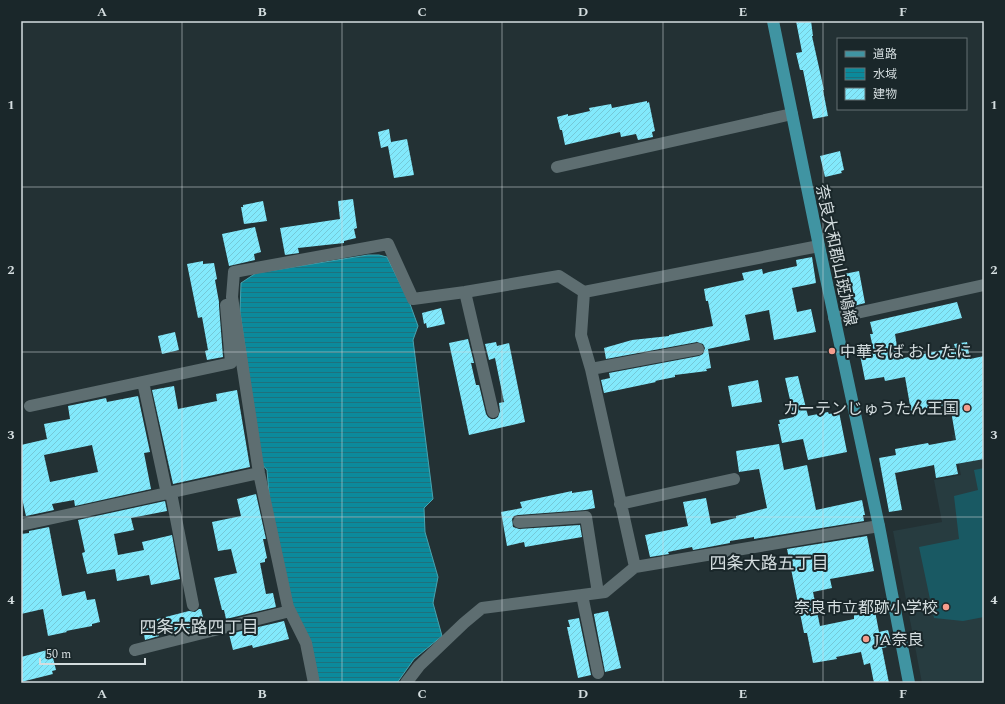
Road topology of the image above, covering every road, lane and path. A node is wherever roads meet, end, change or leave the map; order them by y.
1 (773, 21) edge
2 (792, 114) junction
3 (556, 167) dead end
4 (819, 246) junction
5 (984, 284) edge
6 (465, 292) junction
7 (584, 292) junction
8 (232, 297) junction
9 (834, 318) junction
10 (698, 349) dead end
11 (591, 370) junction
12 (143, 382) junction
13 (30, 406) dead end
14 (493, 412) dead end
15 (259, 473) junction
16 (734, 479) dead end
17 (169, 493) junction
18 (620, 504) junction
19 (519, 522) dead end
20 (21, 525) edge
21 (879, 526) junction
22 (635, 567) junction
23 (598, 593) junction
24 (582, 595) junction
25 (193, 605) dead end
26 (290, 611) junction
27 (135, 650) dead end
28 (598, 673) dead end
29 (314, 683) edge
30 (406, 683) edge
31 (910, 683) edge

1 - 2 main road, 奈良大和郡山斑鳩線
2 - 3 street
2 - 4 main road, 奈良大和郡山斑鳩線
4 - 7 street
4 - 9 main road, 奈良大和郡山斑鳩線
5 - 9 street
6 - 7 street
6 - 8 street
6 - 14 street
7 - 11 street
8 - 12 street
8 - 15 street
9 - 21 main road, 奈良大和郡山斑鳩線
10 - 11 street
11 - 18 street
12 - 13 street
12 - 17 street
15 - 17 street
15 - 26 street
16 - 18 street
17 - 20 street
17 - 25 street
18 - 22 street
19 - 23 street
21 - 22 street
21 - 31 main road, 奈良大和郡山斑鳩線
22 - 23 street
23 - 24 street
24 - 28 street
24 - 30 street
26 - 27 street
26 - 29 street

